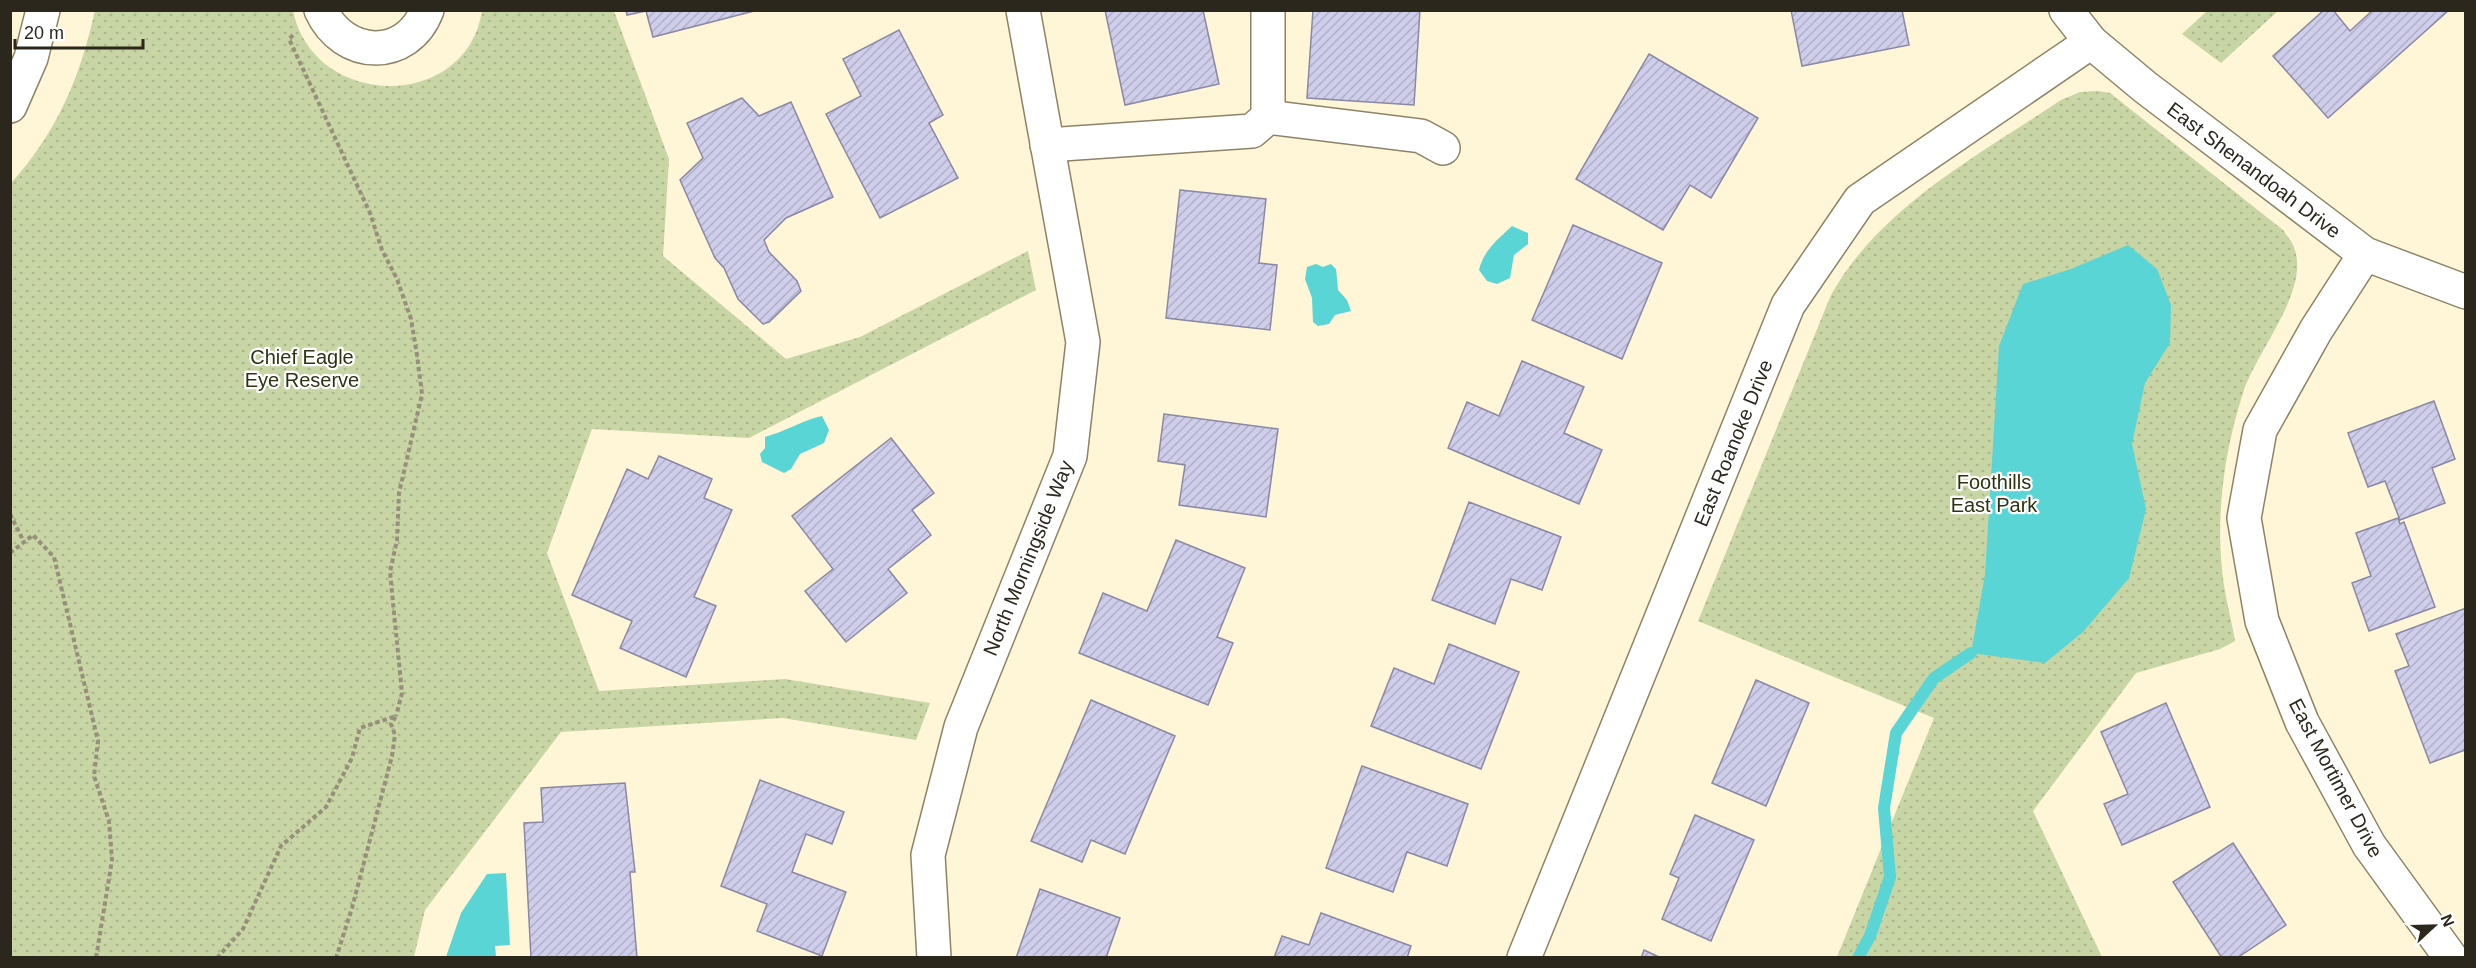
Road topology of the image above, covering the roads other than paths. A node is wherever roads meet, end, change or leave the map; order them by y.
1 (43, 10) edge
2 (321, 10) edge
3 (427, 10) edge
4 (1023, 10) edge
5 (1268, 10) edge
6 (2066, 10) edge
7 (2091, 42) junction
8 (10, 106) edge
9 (1268, 117) junction
10 (1047, 145) junction
11 (1443, 148) dead end
12 (2365, 254) junction
13 (2466, 292) edge
14 (934, 957) edge
15 (1524, 957) edge
16 (2451, 957) edge

1 - 8 street
2 - 3 street
4 - 10 street, North Morningside Way
5 - 9 street
6 - 7 street, East Shenandoah Drive
7 - 12 street, East Shenandoah Drive
7 - 15 street, East Roanoke Drive
9 - 10 street
9 - 11 street
10 - 14 street, North Morningside Way
12 - 13 street, East Shenandoah Drive
12 - 16 street, East Mortimer Drive

